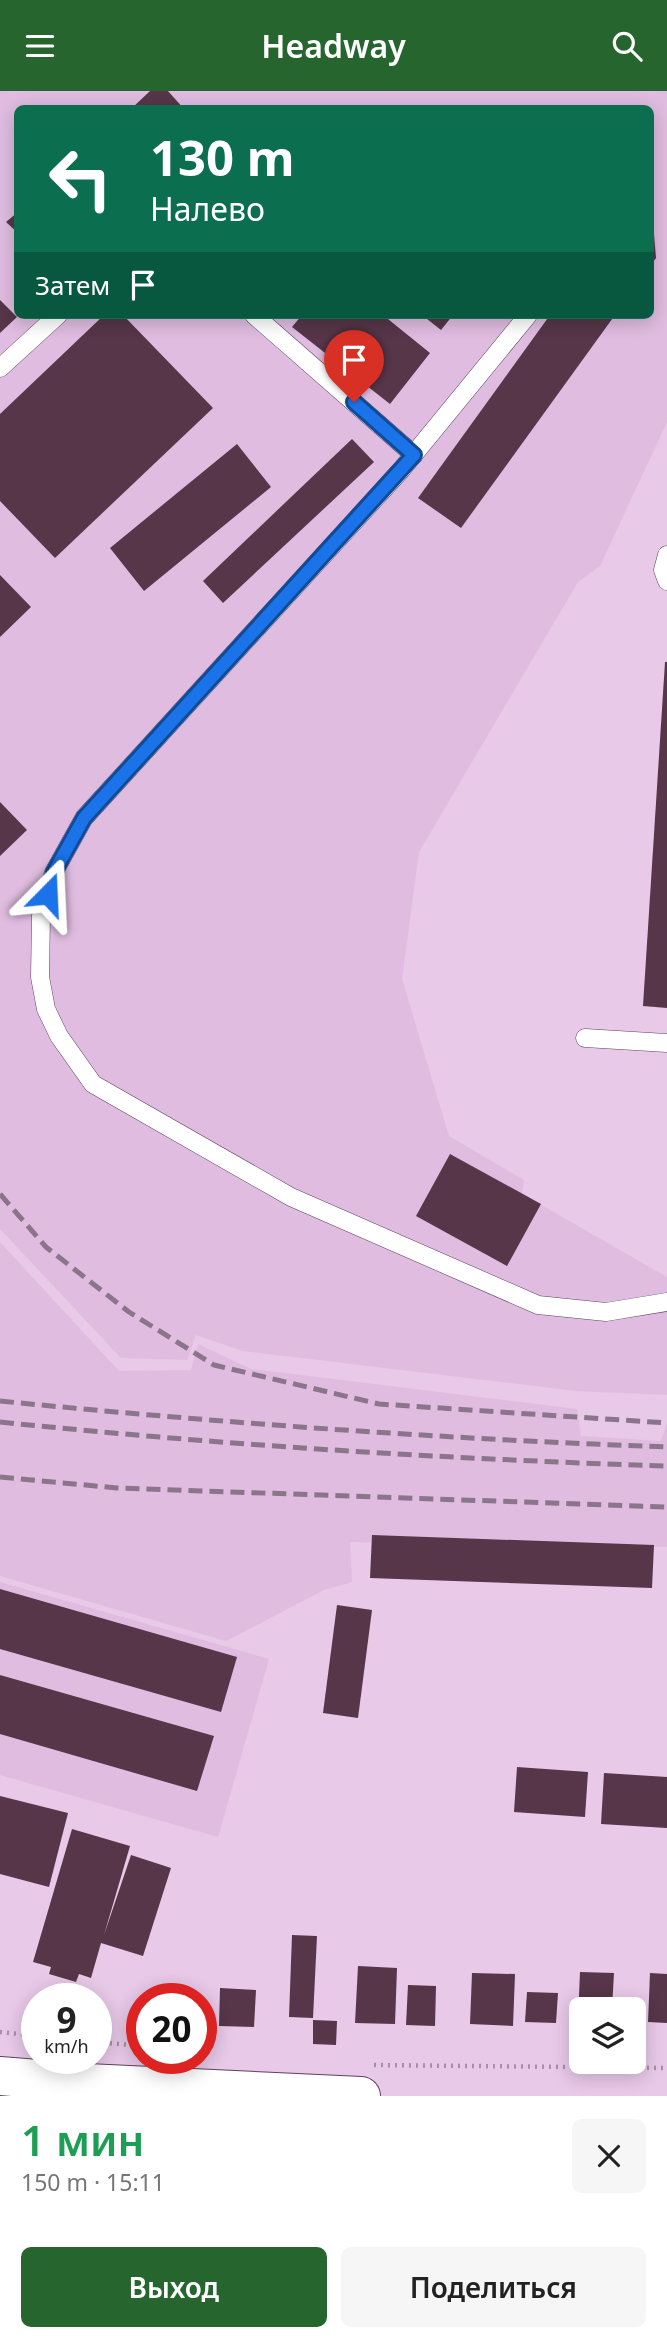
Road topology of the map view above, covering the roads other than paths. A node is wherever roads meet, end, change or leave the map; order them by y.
1 (54, 319) edge
2 (259, 319) edge
3 (525, 319) edge
4 (0, 368) edge
5 (414, 455) junction
6 (667, 555) edge
7 (667, 582) edge
8 (585, 1038) dead end
9 (667, 1043) edge
10 (667, 1302) edge
11 (0, 2076) edge
12 (362, 2080) edge

1 - 4 lane
2 - 5 lane
3 - 5 lane
5 - 10 lane
6 - 7 lane
8 - 9 lane
11 - 12 highway

